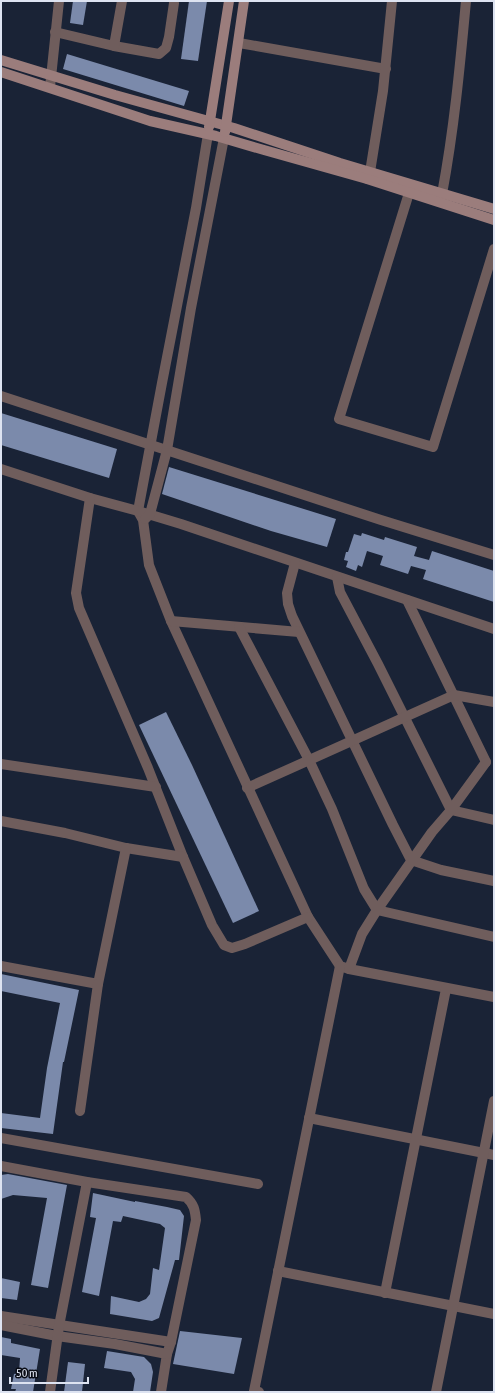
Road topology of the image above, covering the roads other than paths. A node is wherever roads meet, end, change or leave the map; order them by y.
1 (59, 1) edge
2 (122, 1) edge
3 (229, 1) edge
4 (244, 1) edge
5 (392, 1) edge
6 (466, 1) edge
7 (174, 3) dead end
8 (55, 32) junction
9 (239, 43) junction
10 (114, 46) junction
11 (1, 60) edge
12 (386, 69) junction
13 (1, 72) edge
14 (51, 75) junction
15 (50, 87) junction
16 (211, 122) junction
17 (226, 126) junction
18 (208, 134) junction
19 (224, 138) junction
20 (368, 176) junction
21 (409, 193) junction
22 (442, 194) junction
23 (494, 209) edge
24 (494, 220) edge
25 (494, 249) edge
26 (1, 396) edge
27 (151, 446) junction
28 (168, 450) junction
29 (1, 469) edge
30 (90, 498) junction
31 (138, 511) junction
32 (146, 517) junction
33 (494, 555) edge
34 (295, 563) junction
35 (337, 577) junction
36 (407, 600) junction
37 (170, 621) junction
38 (239, 627) junction
39 (494, 629) edge
40 (299, 632) junction
41 (454, 695) junction
42 (494, 702) edge
43 (404, 716) junction
44 (352, 740) junction
45 (309, 760) junction
46 (490, 763) edge
47 (1, 764) edge
48 (156, 787) junction
49 (247, 788) junction
50 (451, 810) junction
51 (494, 820) edge
52 (1, 821) edge
53 (126, 848) junction
54 (183, 857) junction
55 (411, 860) junction
56 (494, 881) edge
57 (377, 910) junction
58 (308, 917) junction
59 (494, 937) edge
60 (1, 966) edge
61 (344, 967) junction
62 (98, 984) junction
63 (446, 989) junction
64 (494, 997) edge
65 (494, 1101) edge
66 (80, 1111) dead end
67 (309, 1118) junction
68 (1, 1138) edge
69 (416, 1139) junction
70 (484, 1153) junction
71 (494, 1155) edge
72 (1, 1166) edge
73 (87, 1182) junction
74 (258, 1184) dead end
75 (278, 1272) junction
76 (385, 1293) junction
77 (453, 1306) junction
78 (494, 1314) edge
79 (1, 1316) edge
80 (1, 1325) edge
81 (59, 1326) junction
82 (57, 1336) junction
83 (171, 1342) junction
84 (167, 1354) junction
85 (50, 1392) edge
86 (161, 1392) edge
87 (259, 1392) edge
88 (436, 1392) edge

1 - 8 street
2 - 10 street
3 - 16 main road
4 - 9 main road
5 - 12 street
6 - 22 street
7 - 10 street
8 - 10 street
8 - 14 street
9 - 12 street
9 - 17 main road
11 - 14 main road
12 - 20 street
13 - 15 main road
14 - 15 street
14 - 16 main road
15 - 18 main road
16 - 17 main road
16 - 18 main road
17 - 19 main road
17 - 20 main road
18 - 19 main road
18 - 27 street
19 - 20 main road
19 - 28 street
20 - 21 main road
20 - 22 main road
21 - 24 main road
21 - 25 street
22 - 23 main road
26 - 27 street
27 - 28 street
27 - 31 street
28 - 32 street
28 - 33 street
29 - 30 street
30 - 31 street
30 - 48 street
31 - 32 street
32 - 34 street
32 - 37 street
34 - 35 street
34 - 40 street
35 - 36 street
35 - 43 street
36 - 39 street
36 - 41 street
37 - 38 street
37 - 49 street
38 - 40 street
38 - 45 street
40 - 44 street
41 - 42 street
41 - 43 street
41 - 46 street
43 - 44 street
43 - 50 street
44 - 45 street
44 - 55 street
45 - 49 street
45 - 57 street
46 - 50 street
47 - 48 street
48 - 54 street
49 - 58 street
50 - 51 street
50 - 55 street
52 - 53 street
53 - 54 street
53 - 62 street
54 - 58 street
55 - 56 street
55 - 57 street
57 - 59 street
57 - 61 street
58 - 61 street
60 - 62 street
61 - 63 street
61 - 67 street
62 - 66 street
63 - 64 street
63 - 69 street
65 - 70 street
67 - 69 street
67 - 75 street
68 - 74 street
69 - 70 street
69 - 76 street
70 - 71 street
70 - 77 street
72 - 73 street
73 - 81 street
73 - 83 street
75 - 76 street
75 - 87 street
76 - 77 street
77 - 78 street
77 - 88 street
79 - 81 street
80 - 82 street
81 - 82 street
81 - 83 street
82 - 84 street
82 - 85 street
83 - 84 street
84 - 86 street

